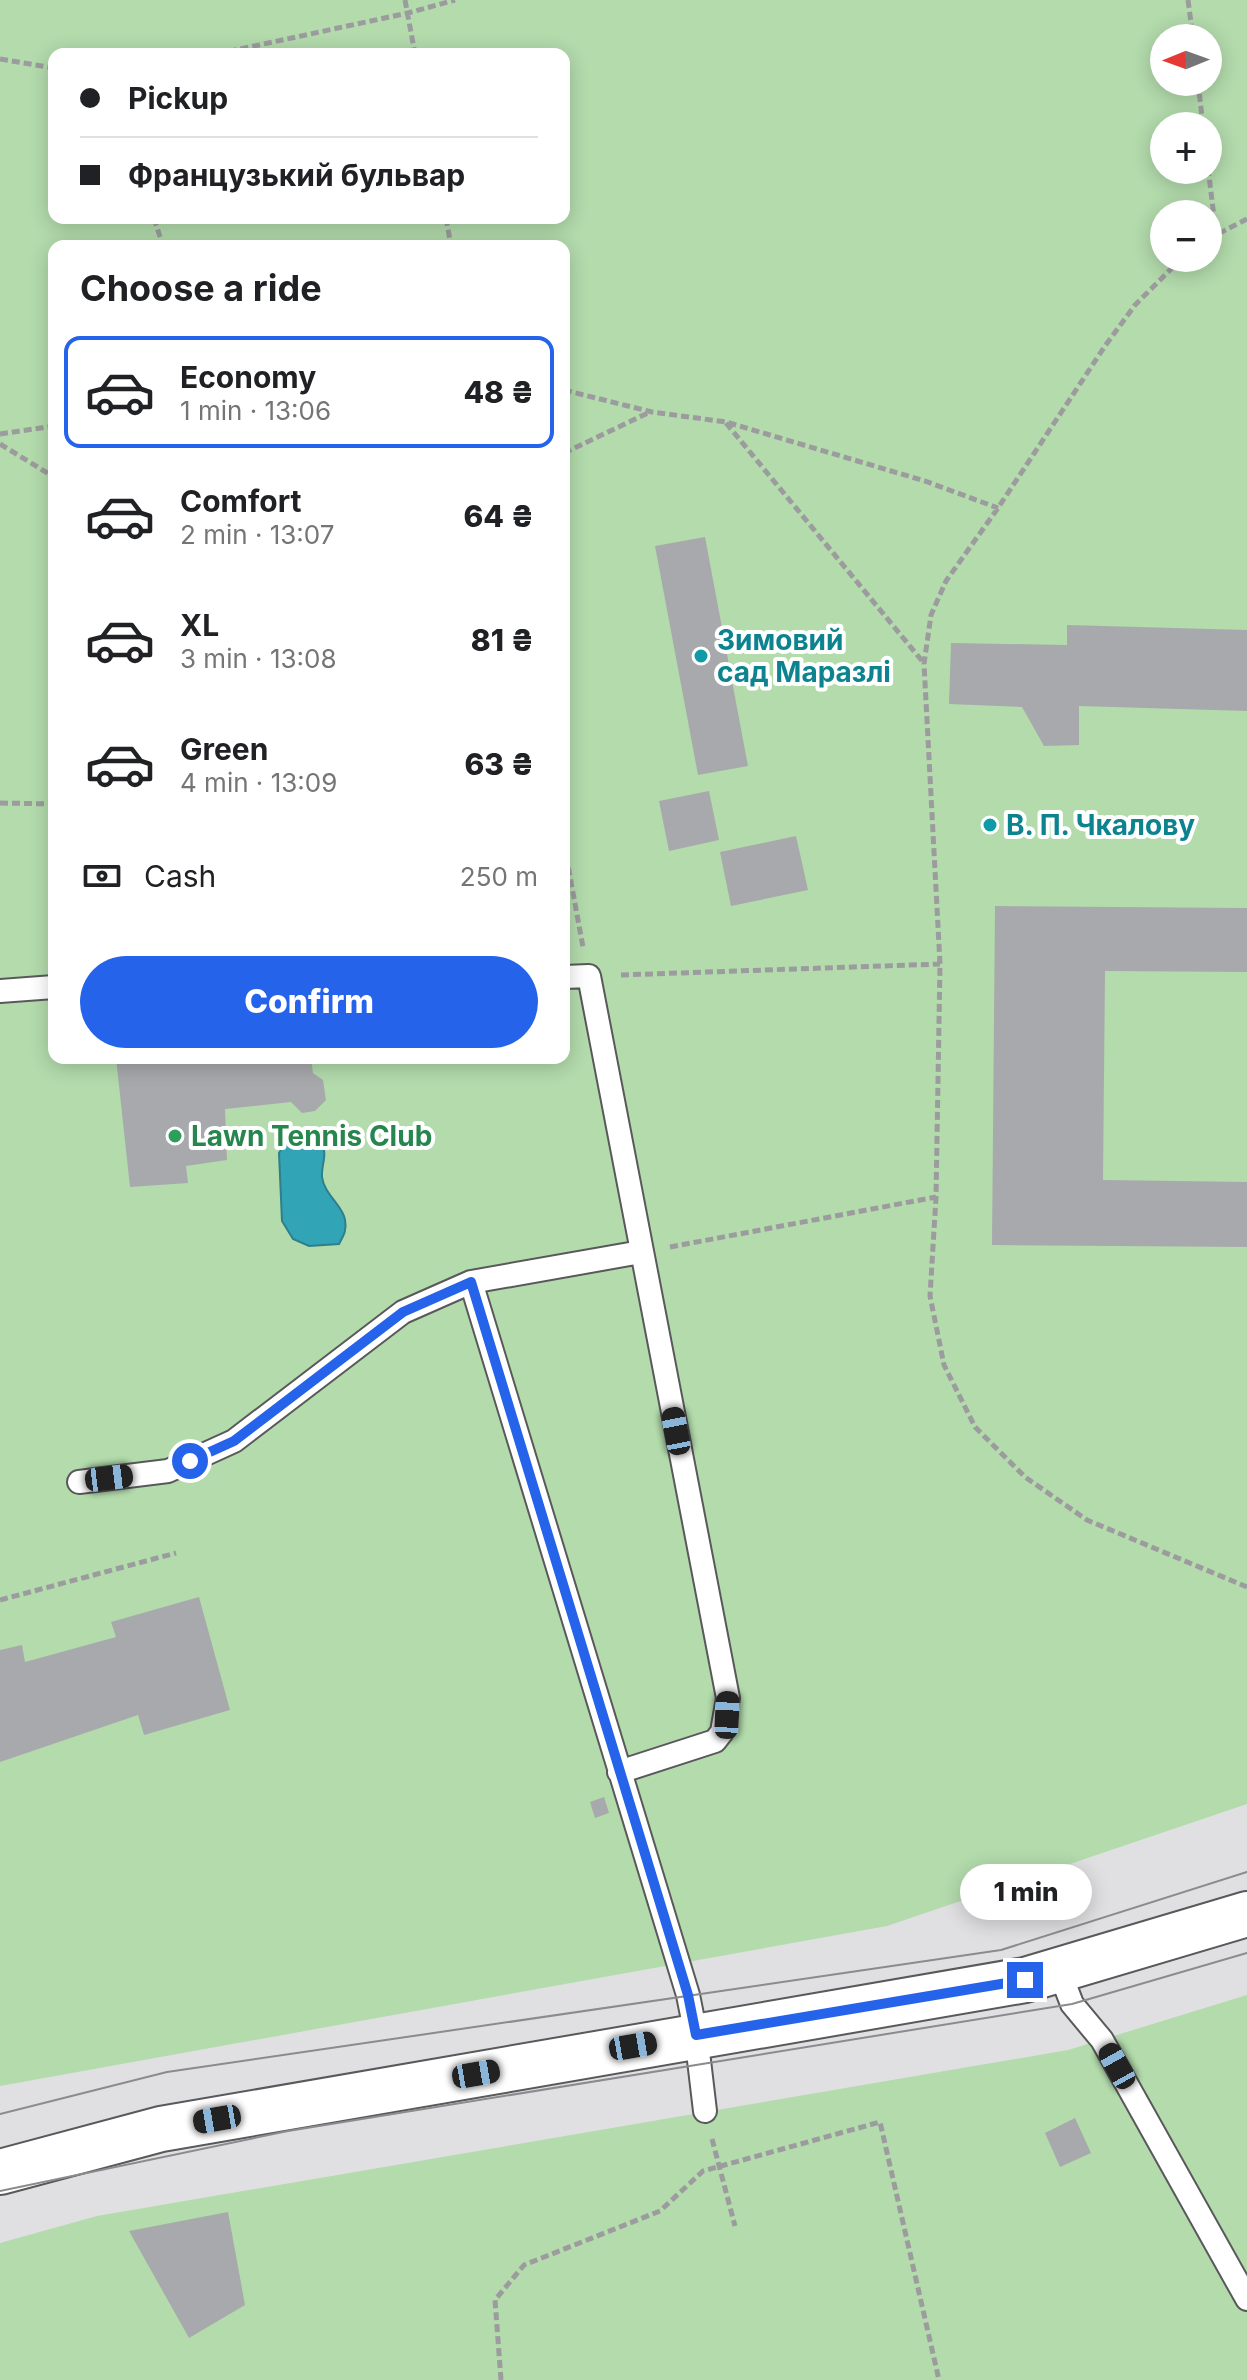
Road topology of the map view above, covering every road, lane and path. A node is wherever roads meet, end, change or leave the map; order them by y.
1 (405, 0) edge
2 (455, 0) edge
3 (1188, 0) edge
4 (408, 13) junction
5 (1191, 24) edge
6 (245, 48) edge
7 (414, 48) edge
8 (0, 59) edge
9 (48, 67) edge
10 (1247, 219) edge
11 (1222, 230) edge
12 (1168, 272) edge
13 (570, 392) edge
14 (652, 412) junction
15 (726, 422) junction
16 (48, 427) edge
17 (0, 434) edge
18 (0, 444) edge
19 (570, 450) edge
20 (48, 473) edge
21 (998, 508) junction
22 (924, 664) junction
23 (0, 803) edge
24 (48, 804) edge
25 (570, 876) edge
26 (940, 964) junction
27 (589, 976) junction
28 (570, 977) edge
29 (48, 987) edge
30 (0, 991) edge
31 (936, 1197) junction
32 (641, 1252) junction
33 (471, 1282) junction
34 (79, 1482) dead end
35 (176, 1553) dead end
36 (1247, 1587) edge
37 (0, 1600) edge
38 (619, 1772) junction
39 (1247, 1914) edge
40 (1059, 1970) junction
41 (696, 2035) junction
42 (705, 2111) joint
43 (720, 2167) junction
44 (0, 2172) edge
45 (735, 2226) dead end
46 (1247, 2299) edge
47 (501, 2380) edge
48 (939, 2380) edge

1 - 4 path
2 - 4 path
3 - 5 path
4 - 6 path
4 - 7 path
8 - 9 path
10 - 11 path
12 - 21 path
13 - 14 path
14 - 15 path
14 - 19 path
15 - 21 path
15 - 22 path
16 - 17 path
18 - 20 path
21 - 22 path
22 - 26 path
23 - 24 path
25 - 27 path
26 - 27 path
26 - 31 path
27 - 28 lane
27 - 32 lane
29 - 30 lane
31 - 32 path
31 - 36 path
32 - 33 lane
32 - 38 lane
33 - 34 lane
33 - 38 lane
35 - 37 path
38 - 41 lane
39 - 40 street
40 - 41 street
40 - 46 lane
41 - 42 lane
41 - 44 street
42 - 43 path
43 - 45 path
43 - 47 path
43 - 48 path

